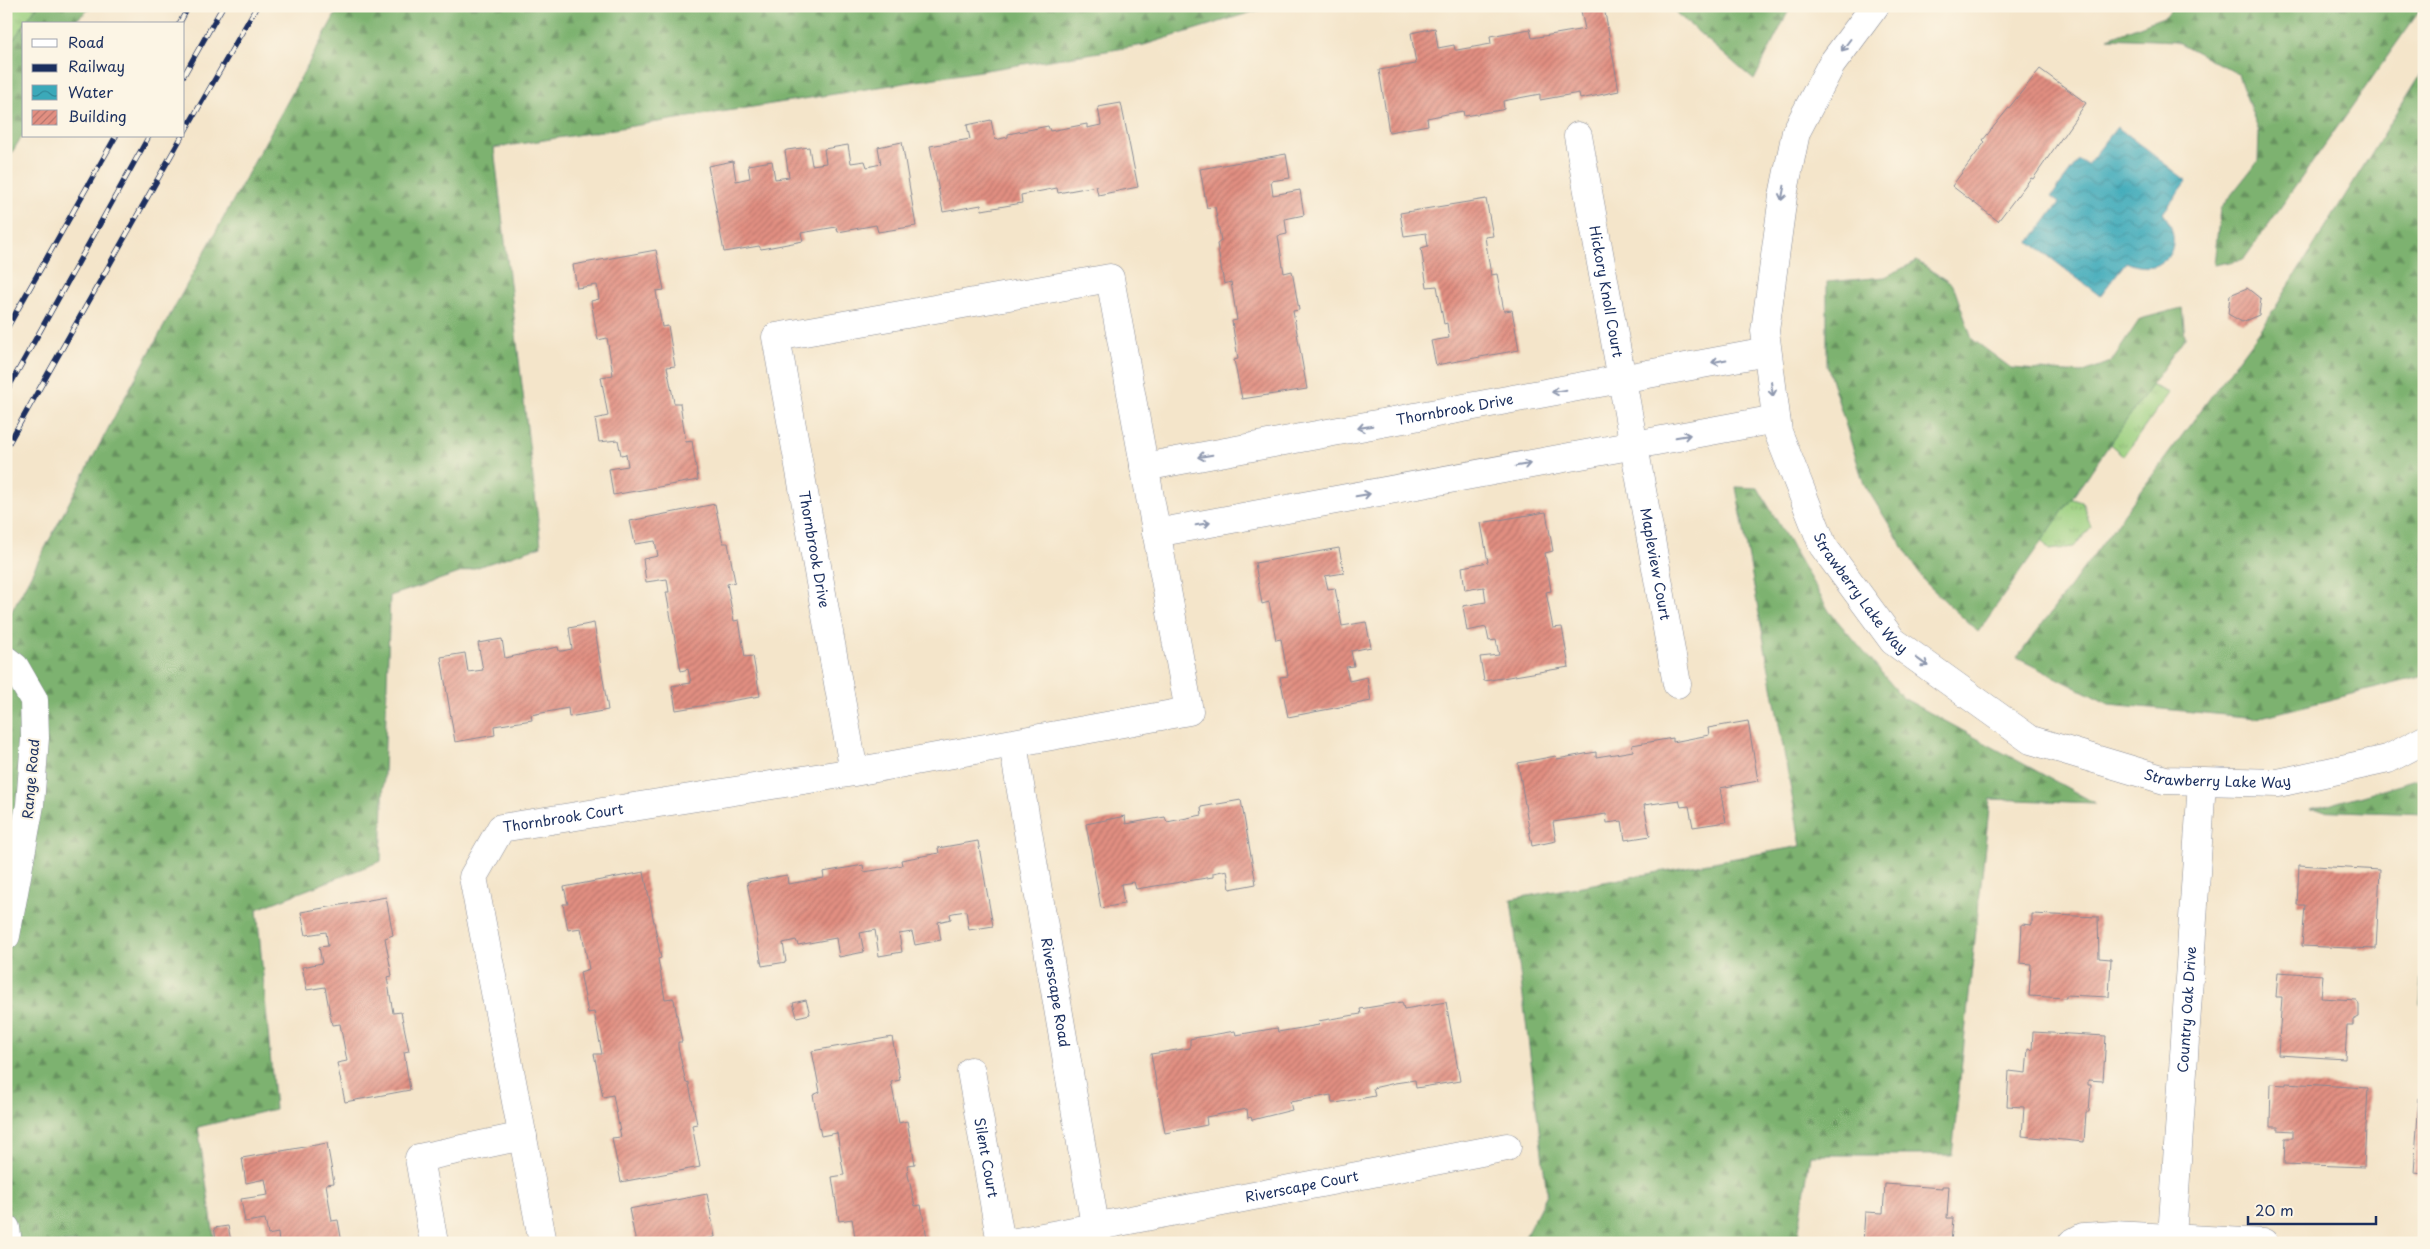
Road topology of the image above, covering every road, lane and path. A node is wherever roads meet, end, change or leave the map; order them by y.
1 (1875, 6) edge
2 (1578, 136) dead end
3 (1766, 352) junction
4 (1622, 379) junction
5 (1776, 419) junction
6 (1634, 445) junction
7 (1144, 467) junction
8 (1156, 533) junction
9 (6, 660) edge
10 (1677, 684) dead end
11 (2424, 740) edge
12 (1013, 744) junction
13 (854, 772) junction
14 (2202, 782) junction
15 (6, 936) edge
16 (971, 1070) dead end
17 (524, 1136) junction
18 (1507, 1147) dead end
19 (6, 1228) edge
20 (1097, 1235) edge
21 (2172, 1238) junction
22 (8, 1243) edge
23 (434, 1243) edge
24 (543, 1243) edge
25 (1001, 1243) edge
26 (1011, 1243) edge
27 (2072, 1243) edge
28 (2264, 1243) edge

1 -> 3 street, Strawberry Lake Way
2 - 4 street, Hickory Knoll Court
3 -> 4 street, Thornbrook Drive
3 -> 5 street, Strawberry Lake Way
4 - 6 street, Hickory Knoll Court
4 -> 7 street, Thornbrook Drive
6 -> 5 street
5 -> 14 street, Strawberry Lake Way
8 -> 6 street
6 - 10 street, Mapleview Court
7 - 8 street, Thornbrook Drive
7 - 13 street, Thornbrook Drive
8 - 12 street, Thornbrook Drive
9 - 15 street, Range Road
11 - 14 street, Strawberry Lake Way
12 - 13 street, Thornbrook Drive
12 - 20 street, Riverscape Road
13 - 17 street, Thornbrook Court
14 - 21 street, Country Oak Drive
16 - 25 street, Silent Court
17 - 23 street
17 - 24 street, Thornbrook Court
18 - 20 street, Riverscape Court
19 - 22 street
20 - 26 street
21 - 27 street
21 - 28 street

